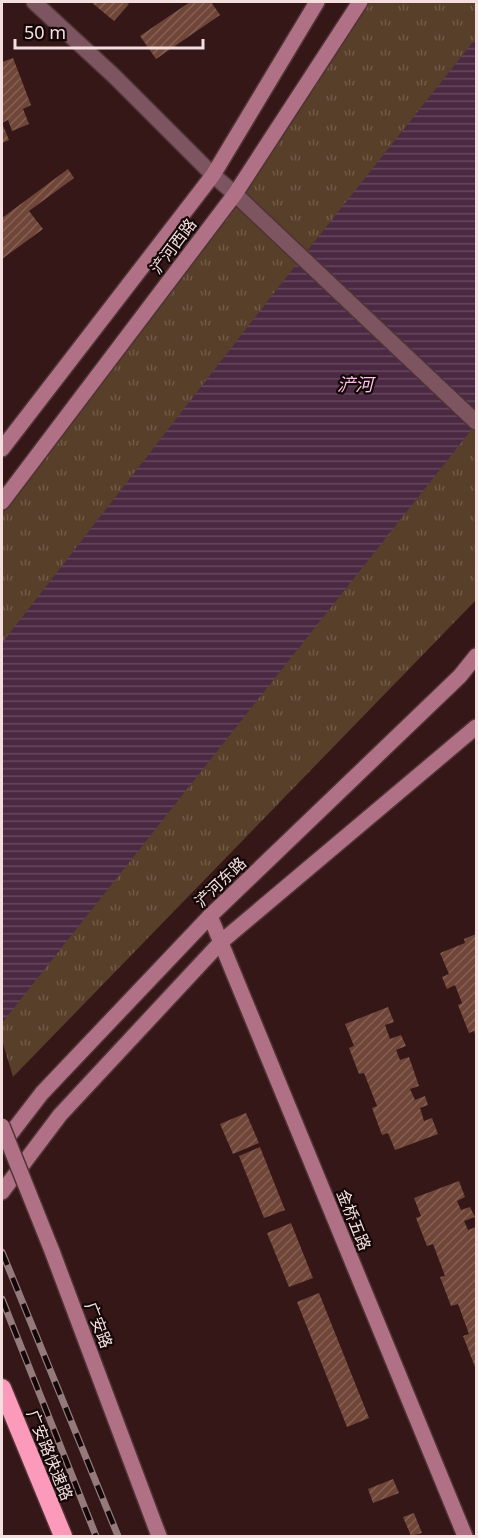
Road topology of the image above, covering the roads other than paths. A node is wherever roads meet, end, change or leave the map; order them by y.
1 (34, 2) edge
2 (317, 2) edge
3 (360, 2) edge
4 (213, 175) junction
5 (235, 194) junction
6 (477, 423) edge
7 (2, 449) edge
8 (2, 502) edge
9 (477, 656) edge
10 (477, 727) edge
11 (210, 916) junction
12 (221, 942) junction
13 (2, 1126) edge
14 (2, 1144) edge
15 (2, 1192) edge
16 (2, 1388) edge
17 (63, 1536) edge
18 (159, 1536) edge
19 (465, 1536) edge

1 - 4 street
2 - 4 main road, 浐河西路
3 - 5 main road, 浐河西路
4 - 5 street
4 - 7 main road, 浐河西路
5 - 6 street
5 - 8 main road, 浐河西路
9 - 11 main road, 浐河东路
10 - 12 main road
11 - 12 main road, 金桥五路
11 - 14 main road, 浐河东路
12 - 15 main road
12 - 19 main road, 金桥五路
13 - 18 main road, 广安路, bridge
16 - 17 highway, 广安路快速路

